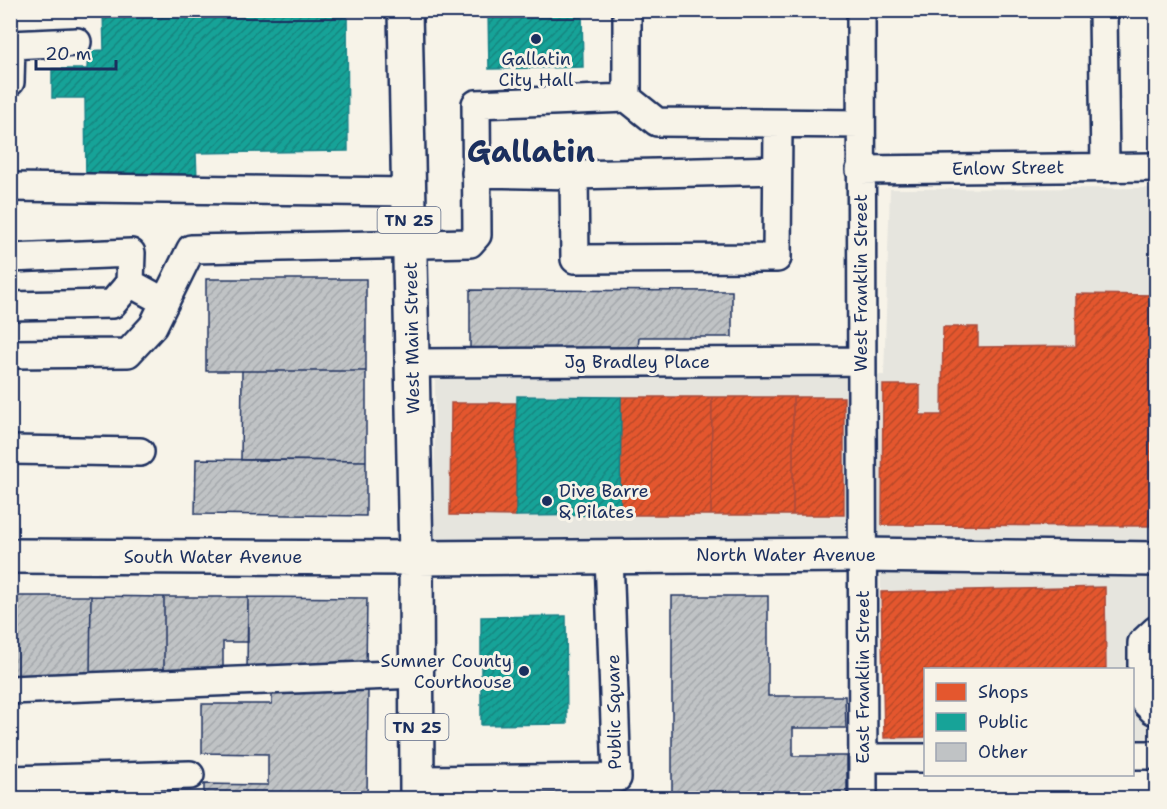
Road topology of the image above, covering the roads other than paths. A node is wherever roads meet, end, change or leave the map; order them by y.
1 (405, 10) edge
2 (627, 10) edge
3 (861, 10) edge
4 (1103, 10) edge
5 (77, 42) dead end
6 (11, 45) edge
7 (10, 82) edge
8 (627, 98) junction
9 (778, 124) junction
10 (860, 124) junction
11 (1105, 167) junction
12 (1156, 167) edge
13 (777, 170) junction
14 (860, 170) junction
15 (476, 173) junction
16 (574, 175) junction
17 (10, 188) edge
18 (409, 192) junction
19 (410, 243) junction
20 (10, 258) edge
21 (130, 283) junction
22 (165, 302) junction
23 (10, 306) edge
24 (10, 354) edge
25 (861, 361) junction
26 (412, 363) junction
27 (10, 450) edge
28 (140, 452) dead end
29 (862, 555) junction
30 (10, 556) edge
31 (609, 556) junction
32 (416, 558) junction
33 (1156, 559) edge
34 (1156, 630) edge
35 (417, 674) junction
36 (10, 690) edge
37 (1156, 710) edge
38 (1134, 755) edge
39 (1156, 755) edge
40 (924, 758) edge
41 (863, 759) junction
42 (190, 775) dead end
43 (10, 780) edge
44 (417, 789) edge
45 (863, 798) edge

1 - 18 main road, West Main Street / TN 25
2 - 8 street
3 - 10 street, West Franklin Street
4 - 11 street
5 - 6 street
6 - 7 street
8 - 9 street
8 - 15 street
9 - 10 street
9 - 13 street
10 - 14 street, West Franklin Street
11 - 12 street, Enlow Street
11 - 14 street, Enlow Street
13 - 16 street
13 - 16 street
14 - 25 street, West Franklin Street
15 - 16 street
15 - 19 street
17 - 18 street
18 - 19 main road, West Main Street / TN 25
19 - 22 street
19 - 26 main road, West Main Street / TN 25
20 - 21 street
21 - 22 street
21 - 23 street
22 - 24 street
25 - 26 street, Jg Bradley Place
25 - 29 street, West Franklin Street
26 - 32 main road, West Main Street / TN 25
27 - 28 street
29 - 31 main road, North Water Avenue
29 - 33 main road, North Water Avenue
29 - 41 street, East Franklin Street
30 - 32 main road, South Water Avenue
31 - 32 main road, North Water Avenue
31 - 44 street, Public Square
32 - 35 main road, TN 25
34 - 37 street
35 - 36 street
35 - 44 main road, TN 25
38 - 39 street
40 - 41 street
41 - 45 street, East Franklin Street
42 - 43 street

